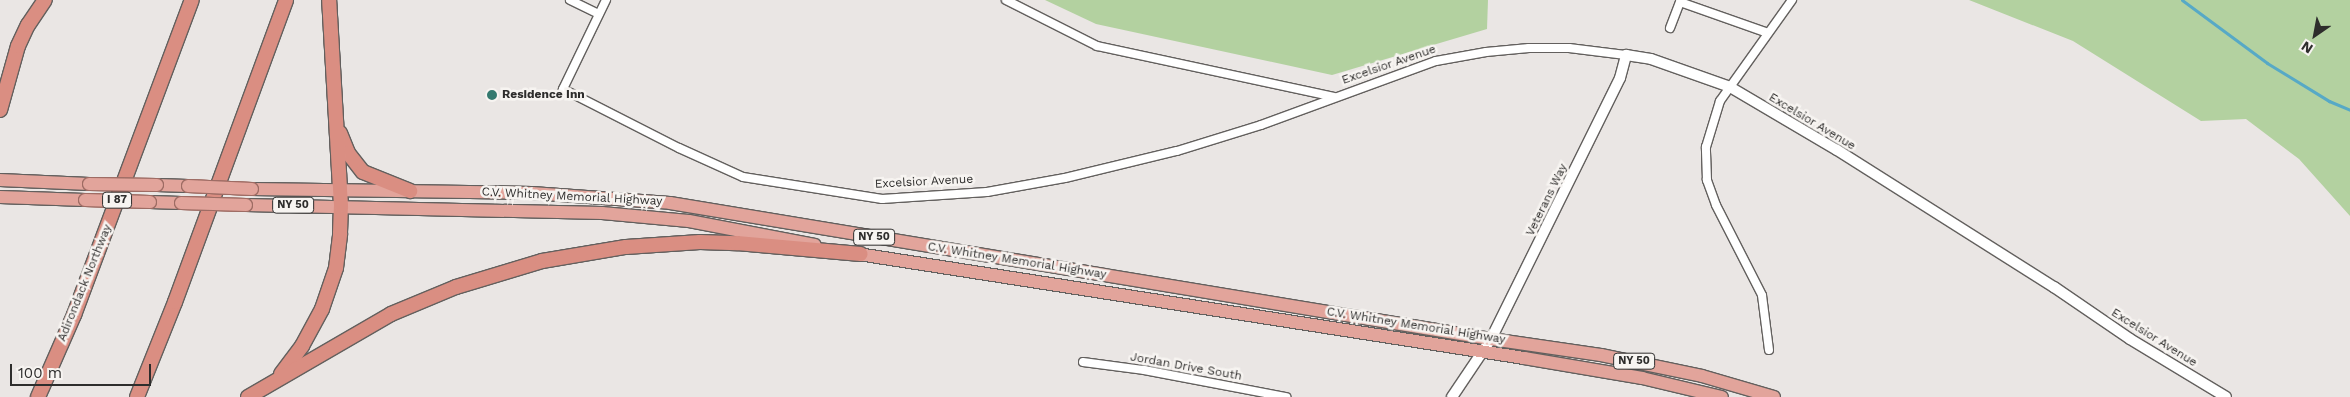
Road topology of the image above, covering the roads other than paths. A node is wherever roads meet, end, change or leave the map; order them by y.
1 (45, 0) edge
2 (192, 0) edge
3 (286, 0) edge
4 (329, 0) edge
5 (570, 0) edge
6 (606, 0) edge
7 (1006, 0) edge
8 (1792, 0) edge
9 (1680, 1) edge
10 (599, 14) junction
11 (1670, 28) dead end
12 (1768, 33) junction
13 (1626, 55) junction
14 (1730, 87) junction
15 (1334, 97) junction
16 (0, 110) edge
17 (335, 118) junction
18 (0, 180) edge
19 (340, 190) junction
20 (410, 191) junction
21 (0, 197) edge
22 (341, 206) junction
23 (860, 254) junction
24 (1491, 339) junction
25 (1769, 350) dead end
26 (1480, 352) junction
27 (1083, 362) dead end
28 (278, 378) junction
29 (38, 397) edge
30 (137, 397) edge
31 (248, 397) edge
32 (1285, 397) edge
33 (1452, 397) edge
34 (1722, 397) edge
35 (1774, 397) edge
36 (2226, 397) edge

1 - 16 highway
2 - 29 highway, Adirondack Northway / I 87
3 - 30 highway
4 - 17 highway
5 - 10 street
6 - 10 street, Excelsior Avenue
7 - 15 street, Excelsior Avenue
8 - 12 street
9 - 11 street
9 - 12 street
10 - 15 street, Excelsior Avenue
12 - 14 street
13 - 14 street, Excelsior Avenue
13 - 15 street, Excelsior Avenue
13 - 24 street, Veterans Way
14 - 25 street
14 - 36 street, Excelsior Avenue
17 - 19 highway
17 - 20 highway
18 - 19 highway, C.V. Whitney Memorial Highway / NY 50, bridge
19 - 20 highway, C.V. Whitney Memorial Highway / NY 50
19 - 22 highway
20 - 24 highway, C.V. Whitney Memorial Highway / NY 50
21 - 22 highway, C.V. Whitney Memorial Highway / NY 50, bridge
22 - 23 highway, C.V. Whitney Memorial Highway / NY 50
22 - 28 highway
23 - 26 highway, C.V. Whitney Memorial Highway / NY 50
23 - 28 highway
24 - 26 street, Veterans Way
24 - 35 highway, C.V. Whitney Memorial Highway / NY 50
26 - 33 street, Veterans Way
26 - 34 highway, C.V. Whitney Memorial Highway / NY 50
27 - 32 street, Jordan Drive South
28 - 31 highway

